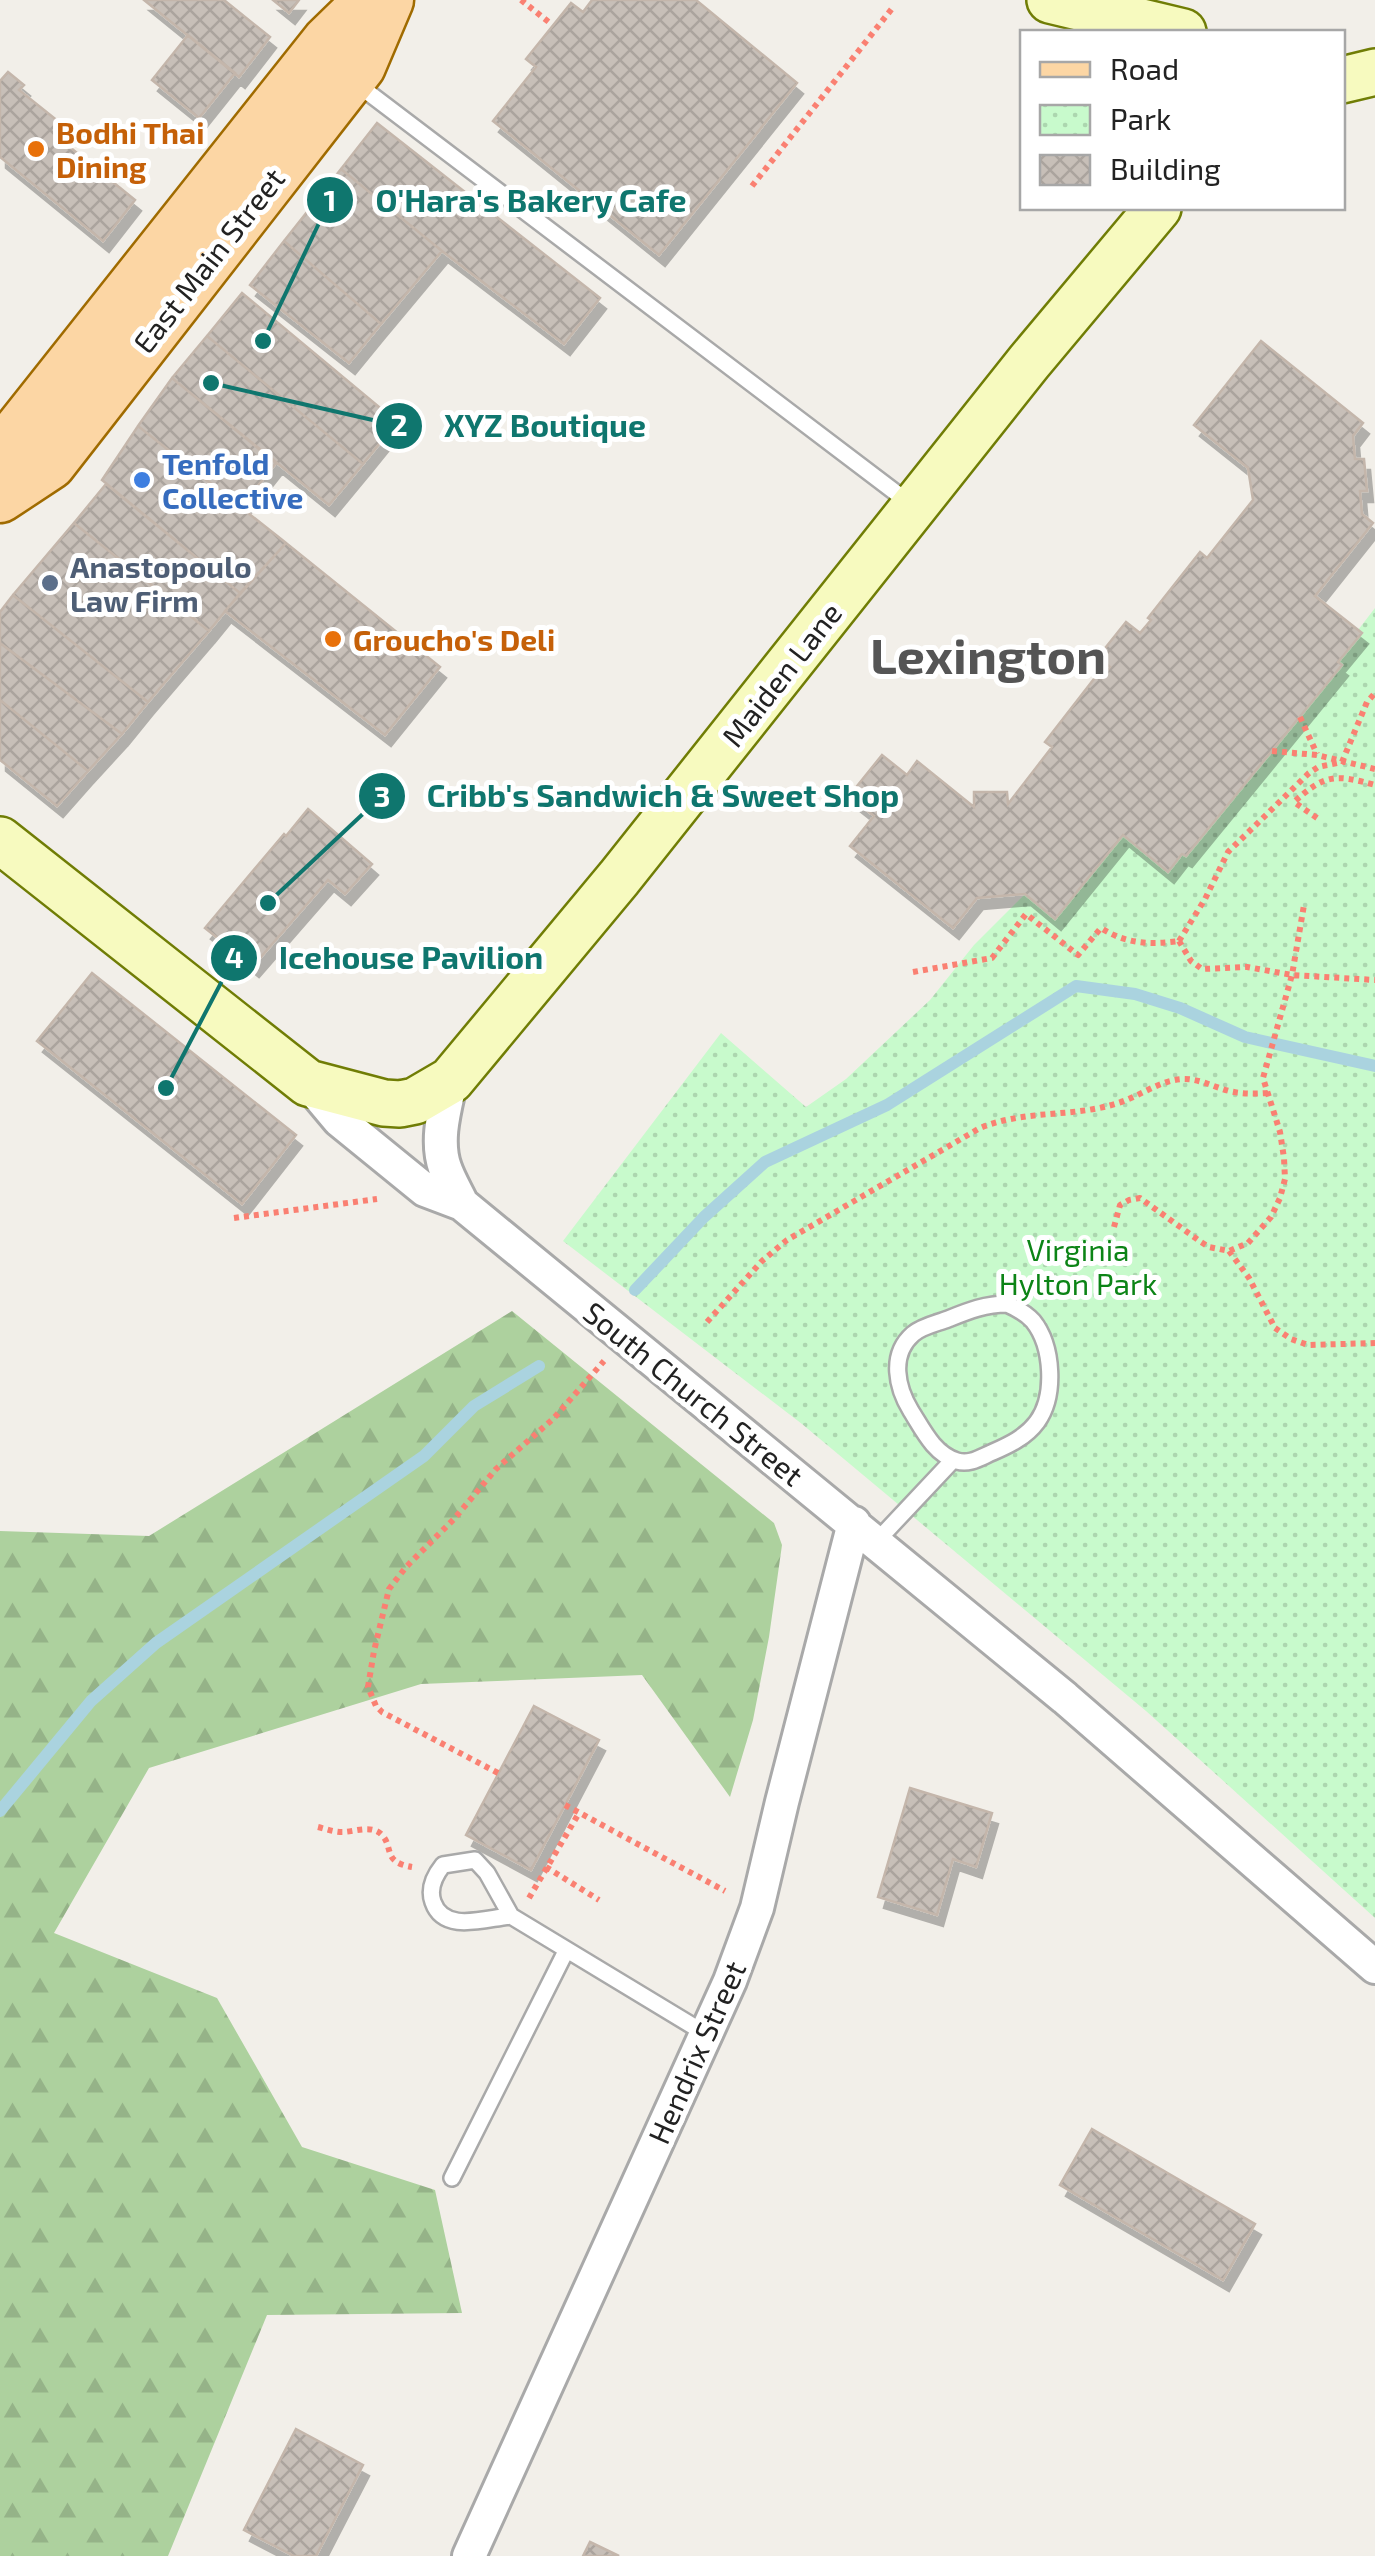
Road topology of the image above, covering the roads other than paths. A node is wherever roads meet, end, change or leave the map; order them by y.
1 (370, 0) edge
2 (388, 0) edge
3 (1050, 0) edge
4 (1176, 30) edge
5 (1345, 56) edge
6 (1375, 58) edge
7 (1375, 72) edge
8 (350, 78) junction
9 (1345, 79) edge
10 (1154, 210) edge
11 (0, 465) edge
12 (0, 497) edge
13 (914, 506) junction
14 (0, 840) edge
15 (451, 1080) junction
16 (308, 1083) junction
17 (462, 1204) junction
18 (952, 1460) junction
19 (864, 1533) junction
20 (510, 1916) junction
21 (566, 1951) junction
22 (1373, 1961) edge
23 (706, 2034) junction
24 (452, 2178) dead end
25 (469, 2556) edge

1 - 11 main road, East Main Street
2 - 8 main road, East Main Street
3 - 4 main road
5 - 6 main road
7 - 9 main road
8 - 12 main road, East Main Street
8 - 13 lane
10 - 13 main road, Maiden Lane
13 - 15 main road, Maiden Lane
14 - 16 main road, South Church Street
15 - 16 main road
15 - 17 street, Maiden Lane
16 - 17 street, South Church Street
17 - 19 street, South Church Street
18 - 18 lane
18 - 19 lane
19 - 22 street, South Church Street
19 - 23 street, Hendrix Street
20 - 20 lane
20 - 21 lane
21 - 23 lane
21 - 24 lane
23 - 25 street, Hendrix Street

